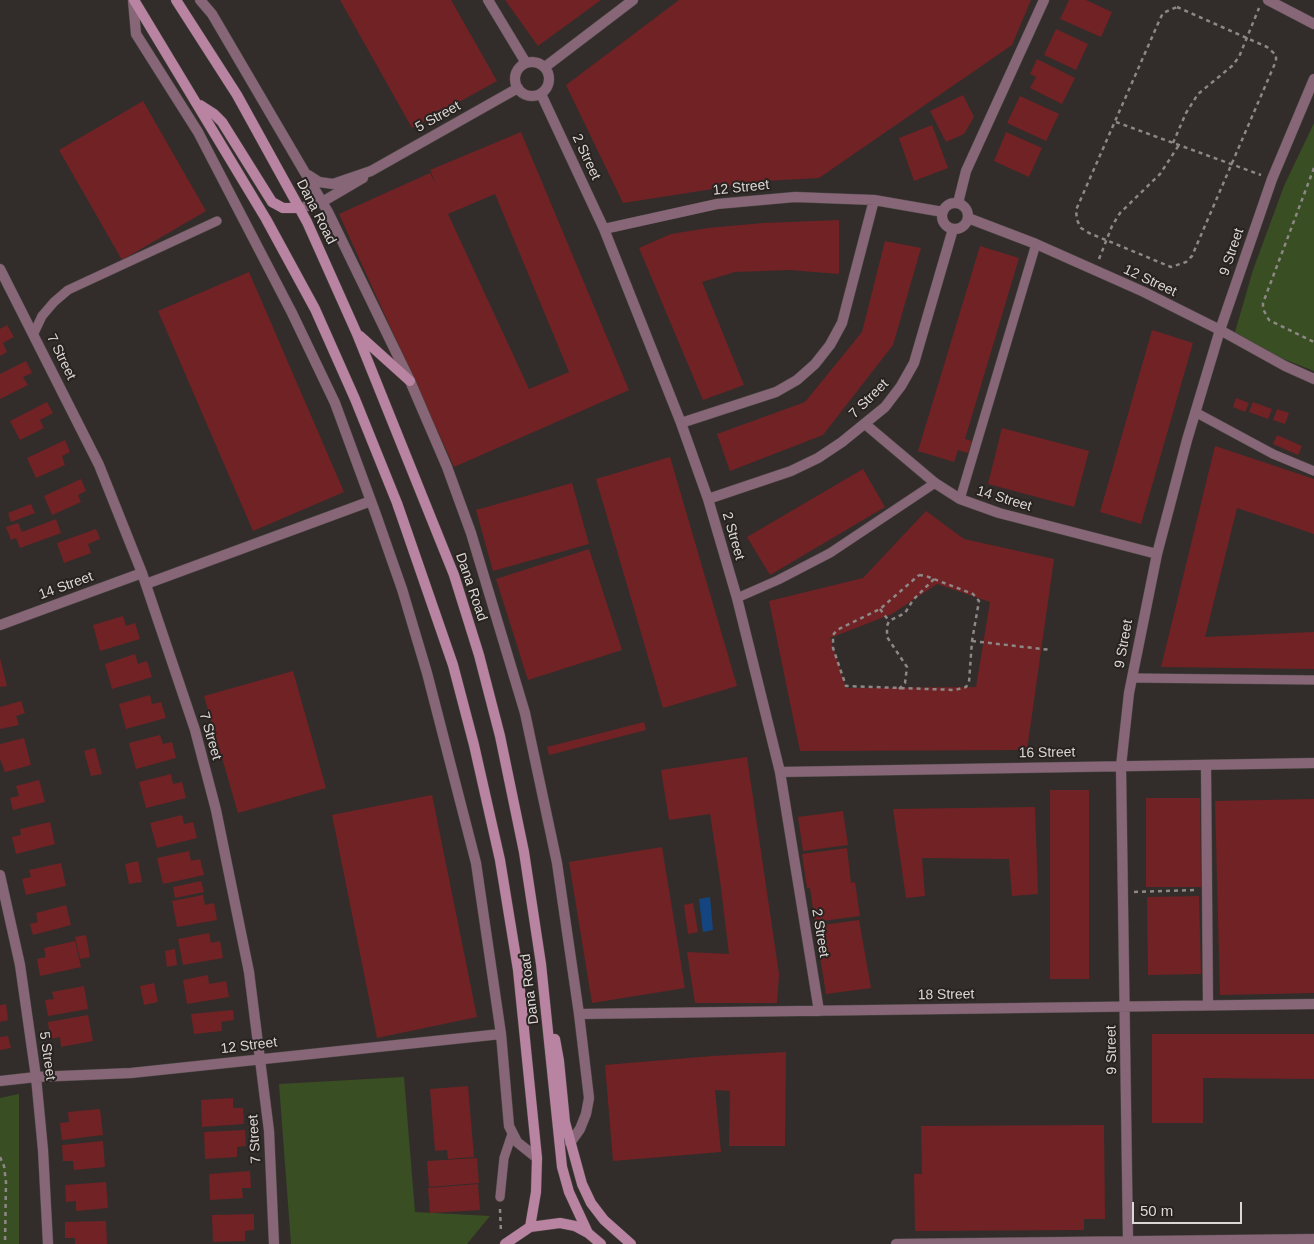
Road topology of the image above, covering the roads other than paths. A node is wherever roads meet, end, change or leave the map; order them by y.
1 (133, 0) edge
2 (176, 0) edge
3 (200, 0) edge
4 (488, 0) edge
5 (634, 0) edge
6 (1044, 0) edge
7 (1264, 2) edge
8 (1314, 24) edge
9 (526, 63) junction
10 (545, 67) junction
11 (1314, 79) edge
12 (518, 88) junction
13 (541, 94) junction
14 (197, 103) junction
15 (371, 171) junction
16 (306, 173) junction
17 (874, 200) junction
18 (322, 202) junction
19 (958, 203) junction
20 (300, 208) junction
21 (943, 212) junction
22 (968, 218) junction
23 (216, 221) dead end
24 (604, 229) junction
25 (953, 229) junction
26 (1036, 244) junction
27 (0, 269) edge
28 (1220, 330) junction
29 (34, 333) junction
30 (358, 334) junction
31 (1314, 379) edge
32 (410, 381) junction
33 (1195, 412) junction
34 (681, 423) junction
35 (865, 424) junction
36 (1314, 471) edge
37 (935, 483) junction
38 (708, 499) junction
39 (960, 499) junction
40 (371, 501) junction
41 (1157, 554) junction
42 (142, 573) junction
43 (146, 584) junction
44 (737, 598) junction
45 (0, 625) edge
46 (1132, 678) junction
47 (1314, 680) edge
48 (1314, 763) edge
49 (1206, 765) junction
50 (1121, 766) junction
51 (780, 772) junction
52 (0, 875) edge
53 (1314, 1004) edge
54 (1125, 1005) junction
55 (1208, 1005) junction
56 (819, 1011) junction
57 (579, 1014) junction
58 (548, 1020) junction
59 (501, 1034) junction
60 (261, 1058) junction
61 (36, 1077) junction
62 (0, 1081) edge
63 (512, 1134) junction
64 (570, 1143) junction
65 (537, 1158) junction
66 (500, 1197) road end
67 (530, 1227) junction
68 (588, 1233) junction
69 (1314, 1239) edge
70 (1128, 1240) junction
71 (501, 1241) edge
72 (48, 1244) edge
73 (274, 1244) edge
74 (601, 1244) edge
75 (631, 1244) edge
76 (896, 1244) edge

1 - 14 street, Dana Road
1 - 40 street
2 - 20 street, Dana Road
3 - 16 street
4 - 9 street
5 - 10 street
6 - 19 street
7 - 8 street
9 - 10 street
9 - 12 street
10 - 13 street
11 - 28 street, 9 Street
12 - 13 street
12 - 15 street, 5 Street
13 - 24 street, 2 Street
14 - 20 street
14 - 65 street, Dana Road
15 - 16 street, 5 Street
15 - 18 street, 5 Street
16 - 18 street
17 - 21 street, 12 Street
17 - 24 street, 12 Street
17 - 34 street
18 - 20 street, 5 Street
18 - 32 street
19 - 21 street
19 - 22 street
20 - 30 street, Dana Road
21 - 25 street
22 - 25 street
22 - 26 street, 12 Street
23 - 29 lane
24 - 34 street, 2 Street
25 - 35 street, 7 Street
26 - 28 street, 12 Street
26 - 39 lane
27 - 29 street, 7 Street
28 - 31 street, 12 Street
28 - 33 street, 9 Street
29 - 42 street, 7 Street
30 - 32 street
30 - 58 street, Dana Road
32 - 57 street
33 - 36 lane
33 - 41 street, 9 Street
34 - 38 street, 2 Street
35 - 37 street, 14 Street
35 - 38 street, 7 Street
37 - 39 street, 14 Street
37 - 44 lane
38 - 44 street, 2 Street
39 - 41 street, 14 Street
40 - 43 street
40 - 59 street
41 - 46 street, 9 Street
42 - 43 street, 7 Street
42 - 45 street, 14 Street
43 - 60 street, 7 Street
44 - 51 street, 2 Street
46 - 47 lane
46 - 50 street, 9 Street
48 - 49 street, 16 Street
49 - 50 street, 16 Street
49 - 55 street
50 - 51 street, 16 Street
50 - 54 street, 9 Street
51 - 56 street, 2 Street
52 - 61 street, 5 Street
53 - 55 street, 18 Street
54 - 55 street, 18 Street
54 - 56 street, 18 Street
54 - 70 street, 9 Street
56 - 57 street, 18 Street
57 - 64 street
58 - 64 street
58 - 68 street, Dana Road
59 - 60 street, 12 Street
59 - 63 street
60 - 61 street, 12 Street
60 - 73 street, 7 Street
61 - 62 street, 12 Street
61 - 72 street, 5 Street
63 - 65 street
63 - 66 lane
64 - 75 street
65 - 67 street, Dana Road
67 - 68 street
67 - 71 street
68 - 74 street
69 - 70 street
70 - 76 street

